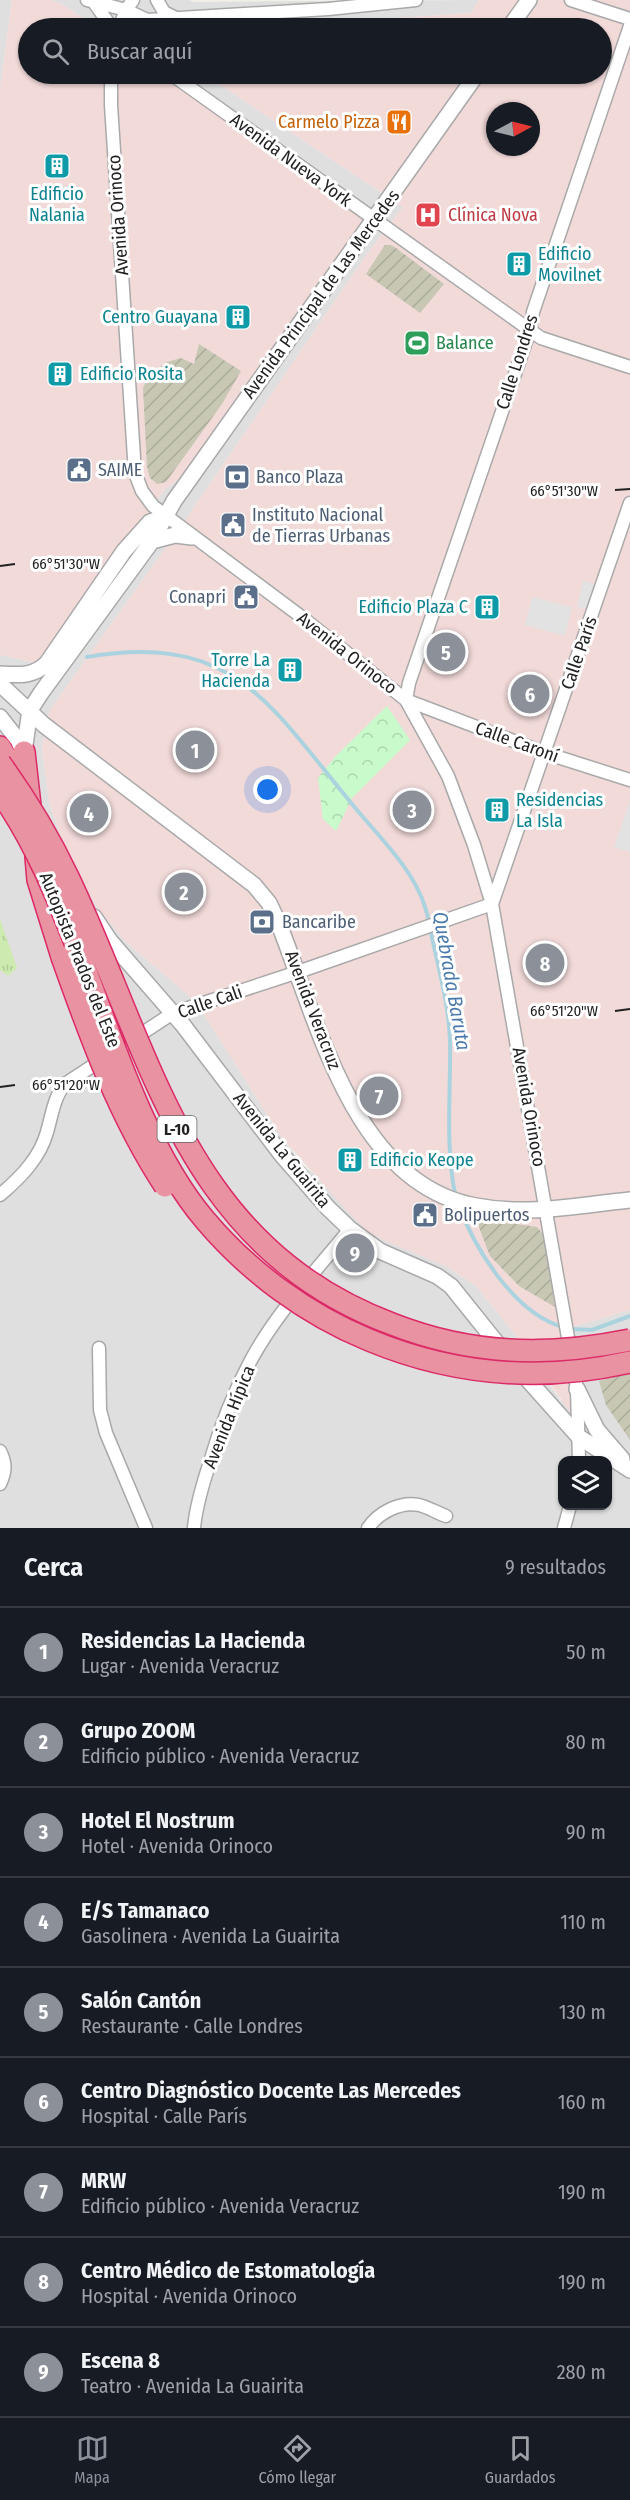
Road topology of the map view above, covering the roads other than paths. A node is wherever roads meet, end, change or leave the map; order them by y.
1 (158, 0) edge
2 (416, 0) edge
3 (529, 0) edge
4 (571, 0) edge
5 (91, 2) edge
6 (349, 3) edge
7 (129, 5) edge
8 (104, 18) edge
9 (145, 18) edge
10 (176, 18) edge
11 (200, 18) edge
12 (516, 18) edge
13 (630, 20) edge
14 (630, 26) edge
15 (612, 79) edge
16 (111, 84) edge
17 (185, 84) edge
18 (470, 84) edge
19 (610, 84) edge
20 (375, 219) junction
21 (530, 330) junction
22 (630, 367) edge
23 (630, 503) edge
24 (167, 516) junction
25 (192, 537) junction
26 (152, 541) junction
27 (0, 674) edge
28 (0, 684) edge
29 (406, 700) junction
30 (30, 710) junction
31 (0, 717) edge
32 (0, 747) edge
33 (24, 752) junction
34 (545, 753) junction
35 (0, 763) edge
36 (630, 780) edge
37 (0, 792) edge
38 (33, 830) junction
39 (492, 904) junction
40 (298, 972) junction
41 (173, 1013) junction
42 (0, 1195) edge
43 (630, 1200) edge
44 (546, 1209) junction
45 (204, 1219) junction
46 (350, 1229) junction
47 (630, 1340) edge
48 (99, 1348) dead end
49 (630, 1362) edge
50 (577, 1389) junction
51 (579, 1437) junction
52 (0, 1451) edge
53 (579, 1456) edge
54 (630, 1468) edge
55 (0, 1484) edge
56 (569, 1510) edge
57 (446, 1516) dead end
58 (146, 1528) edge
59 (194, 1528) edge
60 (368, 1528) edge
61 (564, 1528) edge

1 - 10 street
2 - 6 street
3 - 12 street
4 - 13 street
5 - 7 street
5 - 8 street
6 - 11 street
7 - 9 street
14 - 15 street, Calle Londres
16 - 24 street, Avenida Orinoco
17 - 20 street, Avenida Nueva York
18 - 20 street, Avenida Principal de Las Mercedes
19 - 21 street, Calle Londres
20 - 21 street, Avenida Nueva York
20 - 24 street, Avenida Principal de Las Mercedes
21 - 22 street, Avenida Nueva York
21 - 29 street, Calle Londres
23 - 34 street, Calle París
24 - 25 street, Avenida Orinoco
24 - 26 street, Avenida Principal de Las Mercedes
24 - 27 street, Avenida Principal de Las Mercedes
25 - 26 street
25 - 29 street, Avenida Orinoco
26 - 30 street, Avenida Principal de Las Mercedes
28 - 30 street, Avenida Veracruz
29 - 34 street, Calle Caroní
29 - 39 street, Avenida Orinoco
30 - 33 street, Avenida Principal de Las Mercedes / L-10
30 - 40 street, Avenida Veracruz
31 - 33 street, L-10
32 - 38 highway, L-10
33 - 38 highway, L-10
33 - 41 street, Avenida La Guairita / L-10
34 - 36 street, Calle Caroní
34 - 39 street, Calle París
35 - 47 highway, Autopista Prados del Este / L-10, bridge
37 - 45 highway, Autopista Prados del Este / L-10, bridge
38 - 45 highway, L-10, bridge
39 - 40 street, Calle Cali
39 - 44 street, Avenida Orinoco
40 - 41 street, Calle Cali
40 - 44 street, Avenida Veracruz
41 - 42 street, Calle Cali
41 - 46 street, Avenida La Guairita / L-10
43 - 44 street, Avenida Veracruz
44 - 50 street, Avenida Orinoco, bridge
45 - 49 highway, Autopista Prados del Este / L-10, bridge
46 - 51 street, Avenida La Guairita / L-10
46 - 59 street, Avenida Hípica
48 - 58 street
50 - 51 street, Avenida Orinoco
50 - 54 street, L-10
51 - 53 street, Avenida Orinoco
51 - 54 street, Avenida La Guairita / L-10
52 - 55 street
56 - 61 street
57 - 60 street

